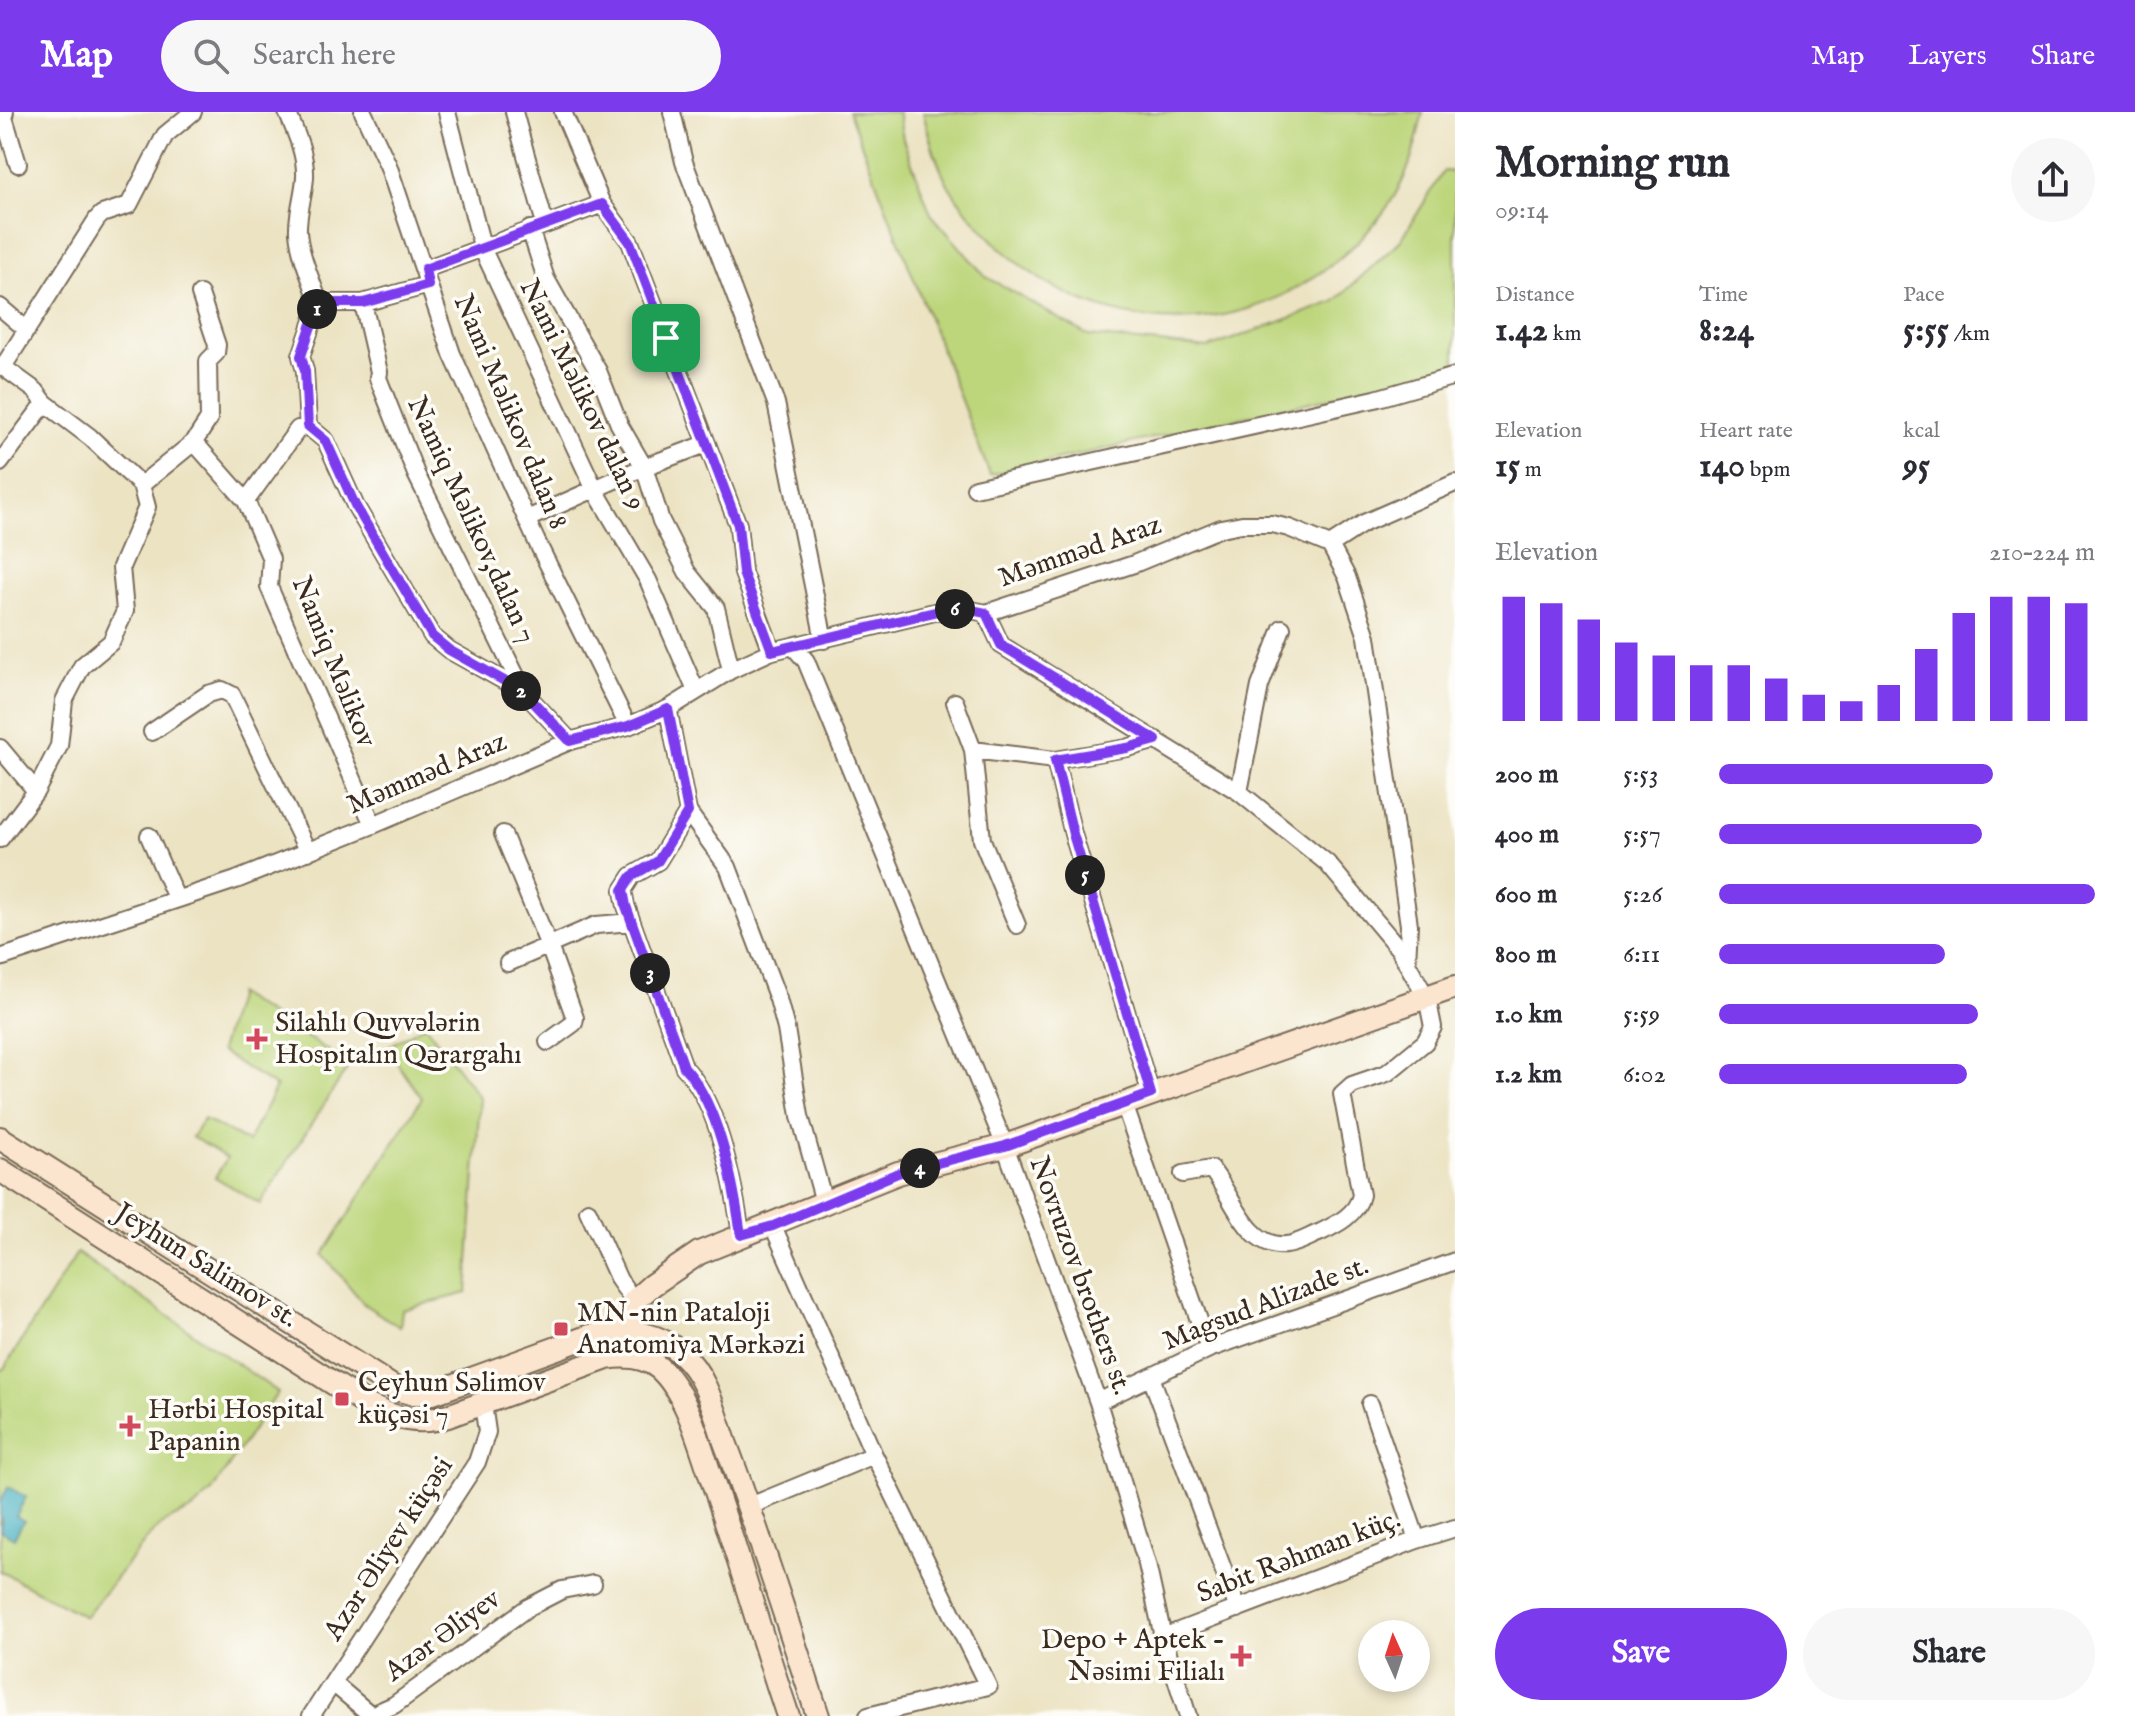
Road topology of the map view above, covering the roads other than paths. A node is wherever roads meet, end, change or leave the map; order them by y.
1 (193, 112) edge
2 (287, 112) edge
3 (363, 112) edge
4 (447, 112) edge
5 (514, 112) edge
6 (563, 112) edge
7 (672, 112) edge
8 (3, 114) edge
9 (18, 164) dead end
10 (602, 204) junction
11 (537, 226) junction
12 (483, 250) junction
13 (426, 277) junction
14 (200, 294) dead end
15 (319, 303) junction
16 (363, 303) junction
17 (0, 307) edge
18 (27, 330) junction
19 (2, 367) edge
20 (1455, 376) edge
21 (45, 403) junction
22 (308, 426) junction
23 (194, 442) junction
24 (706, 444) junction
25 (0, 463) edge
26 (644, 467) junction
27 (1455, 483) edge
28 (141, 485) junction
29 (975, 488) dead end
30 (595, 490) junction
31 (246, 501) junction
32 (527, 519) junction
33 (1330, 545) junction
34 (986, 613) junction
35 (1282, 628) dead end
36 (824, 640) junction
37 (794, 647) junction
38 (772, 651) junction
39 (731, 670) junction
40 (696, 691) junction
41 (524, 692) junction
42 (955, 702) dead end
43 (668, 709) junction
44 (628, 726) junction
45 (152, 732) dead end
46 (1156, 740) junction
47 (570, 741) junction
48 (0, 748) edge
49 (973, 750) junction
50 (1055, 760) junction
51 (36, 791) junction
52 (1239, 792) junction
53 (688, 812) junction
54 (373, 825) junction
55 (503, 834) dead end
56 (149, 836) dead end
57 (0, 839) edge
58 (308, 852) junction
59 (176, 898) junction
60 (632, 922) junction
61 (1017, 925) dead end
62 (549, 946) junction
63 (0, 958) edge
64 (1407, 962) junction
65 (508, 963) dead end
66 (1455, 987) edge
67 (1426, 997) junction
68 (548, 1042) dead end
69 (1151, 1094) junction
70 (1124, 1104) junction
71 (0, 1138) edge
72 (1005, 1146) junction
73 (0, 1170) edge
74 (1183, 1174) dead end
75 (824, 1202) junction
76 (588, 1211) dead end
77 (773, 1226) junction
78 (741, 1235) junction
79 (1455, 1261) edge
80 (634, 1301) junction
81 (624, 1331) junction
82 (321, 1342) junction
83 (1209, 1349) junction
84 (624, 1356) junction
85 (306, 1365) junction
86 (1151, 1377) junction
87 (1098, 1402) junction
88 (483, 1404) junction
89 (1370, 1404) dead end
90 (874, 1455) junction
91 (750, 1506) junction
92 (1455, 1528) edge
93 (1417, 1540) junction
94 (593, 1584) dead end
95 (780, 1598) junction
96 (753, 1607) junction
97 (1238, 1609) junction
98 (1163, 1637) junction
99 (333, 1683) junction
100 (372, 1715) edge
101 (311, 1716) edge
102 (788, 1716) edge
103 (818, 1716) edge
104 (868, 1716) edge
105 (1188, 1716) edge

1 - 18 street
2 - 15 street
3 - 13 street, Nami Məlikov dalan 8
4 - 12 street, Nami Məlikov dalan 9
5 - 11 street
6 - 10 street
7 - 36 street
8 - 9 street
10 - 11 street
10 - 24 street
11 - 12 street
11 - 26 street
12 - 13 street
12 - 30 street, Nami Məlikov dalan 9
13 - 16 street
13 - 32 street, Nami Məlikov dalan 8
14 - 23 street
15 - 16 street
15 - 22 street
16 - 41 street, Namiq Məlikov,dalan 7
17 - 18 street
18 - 19 street
19 - 21 street
20 - 29 street
21 - 25 street
21 - 28 street
22 - 31 street
22 - 41 street
23 - 28 street
23 - 31 street, Namiq Məlikov
24 - 26 street
24 - 38 street
26 - 30 street
26 - 39 street
27 - 33 street
28 - 51 street
30 - 32 street
30 - 40 street, Nami Məlikov dalan 9
31 - 54 street, Namiq Məlikov
32 - 44 street, Nami Məlikov dalan 8
33 - 34 street, Məmməd Araz
33 - 64 street
34 - 36 street, Məmməd Araz
34 - 46 street
35 - 52 street
36 - 37 street, Məmməd Araz
37 - 38 street, Məmməd Araz
37 - 72 street, Novruzov brothers st.
38 - 39 street, Məmməd Araz
39 - 40 street, Məmməd Araz
40 - 43 street, Məmməd Araz
41 - 47 street, Namiq Məlikov,dalan 7
42 - 49 street
43 - 44 street, Məmməd Araz
43 - 53 street
44 - 47 street, Məmməd Araz
45 - 58 street
46 - 50 street
46 - 52 street
47 - 54 street, Məmməd Araz
48 - 51 street
49 - 50 street
49 - 61 street
50 - 69 street
51 - 57 street
52 - 64 street
53 - 60 street
53 - 75 street
54 - 58 street, Məmməd Araz
55 - 62 street
56 - 59 street
58 - 59 street, Məmməd Araz
59 - 63 street, Məmməd Araz
60 - 62 street
60 - 78 street
62 - 65 street
62 - 68 street
64 - 67 street
66 - 67 main road
67 - 69 main road
67 - 74 street
69 - 70 main road
70 - 72 main road
70 - 83 street
71 - 82 main road, Jeyhun Salimov st.
72 - 75 main road
72 - 87 street, Novruzov brothers st.
73 - 85 main road, Jeyhun Salimov st.
75 - 77 main road
76 - 80 street
77 - 78 main road
77 - 90 street
78 - 80 main road
79 - 83 street, Magsud Alizade st.
80 - 81 main road
81 - 82 main road, Jeyhun Salimov st.
81 - 84 main road
81 - 91 main road
82 - 85 main road
83 - 86 street, Magsud Alizade st.
84 - 88 main road, Jeyhun Salimov st.
84 - 96 main road
85 - 88 main road, Jeyhun Salimov st.
86 - 87 street, Magsud Alizade st.
86 - 97 street
87 - 98 street, Novruzov brothers st.
88 - 99 street, Azər Əliyev küçəsi
89 - 93 street
90 - 91 street
90 - 104 street
91 - 95 main road
92 - 93 street, Sabit Rəhman küç.
93 - 97 street, Sabit Rəhman küç.
94 - 100 street, Azər Əliyev
95 - 96 main road
95 - 103 main road
96 - 102 main road
97 - 98 street, Sabit Rəhman küç.
98 - 105 street, Novruzov brothers st.
99 - 100 street, Azər Əliyev
99 - 101 street, Azər Əliyev küçəsi

